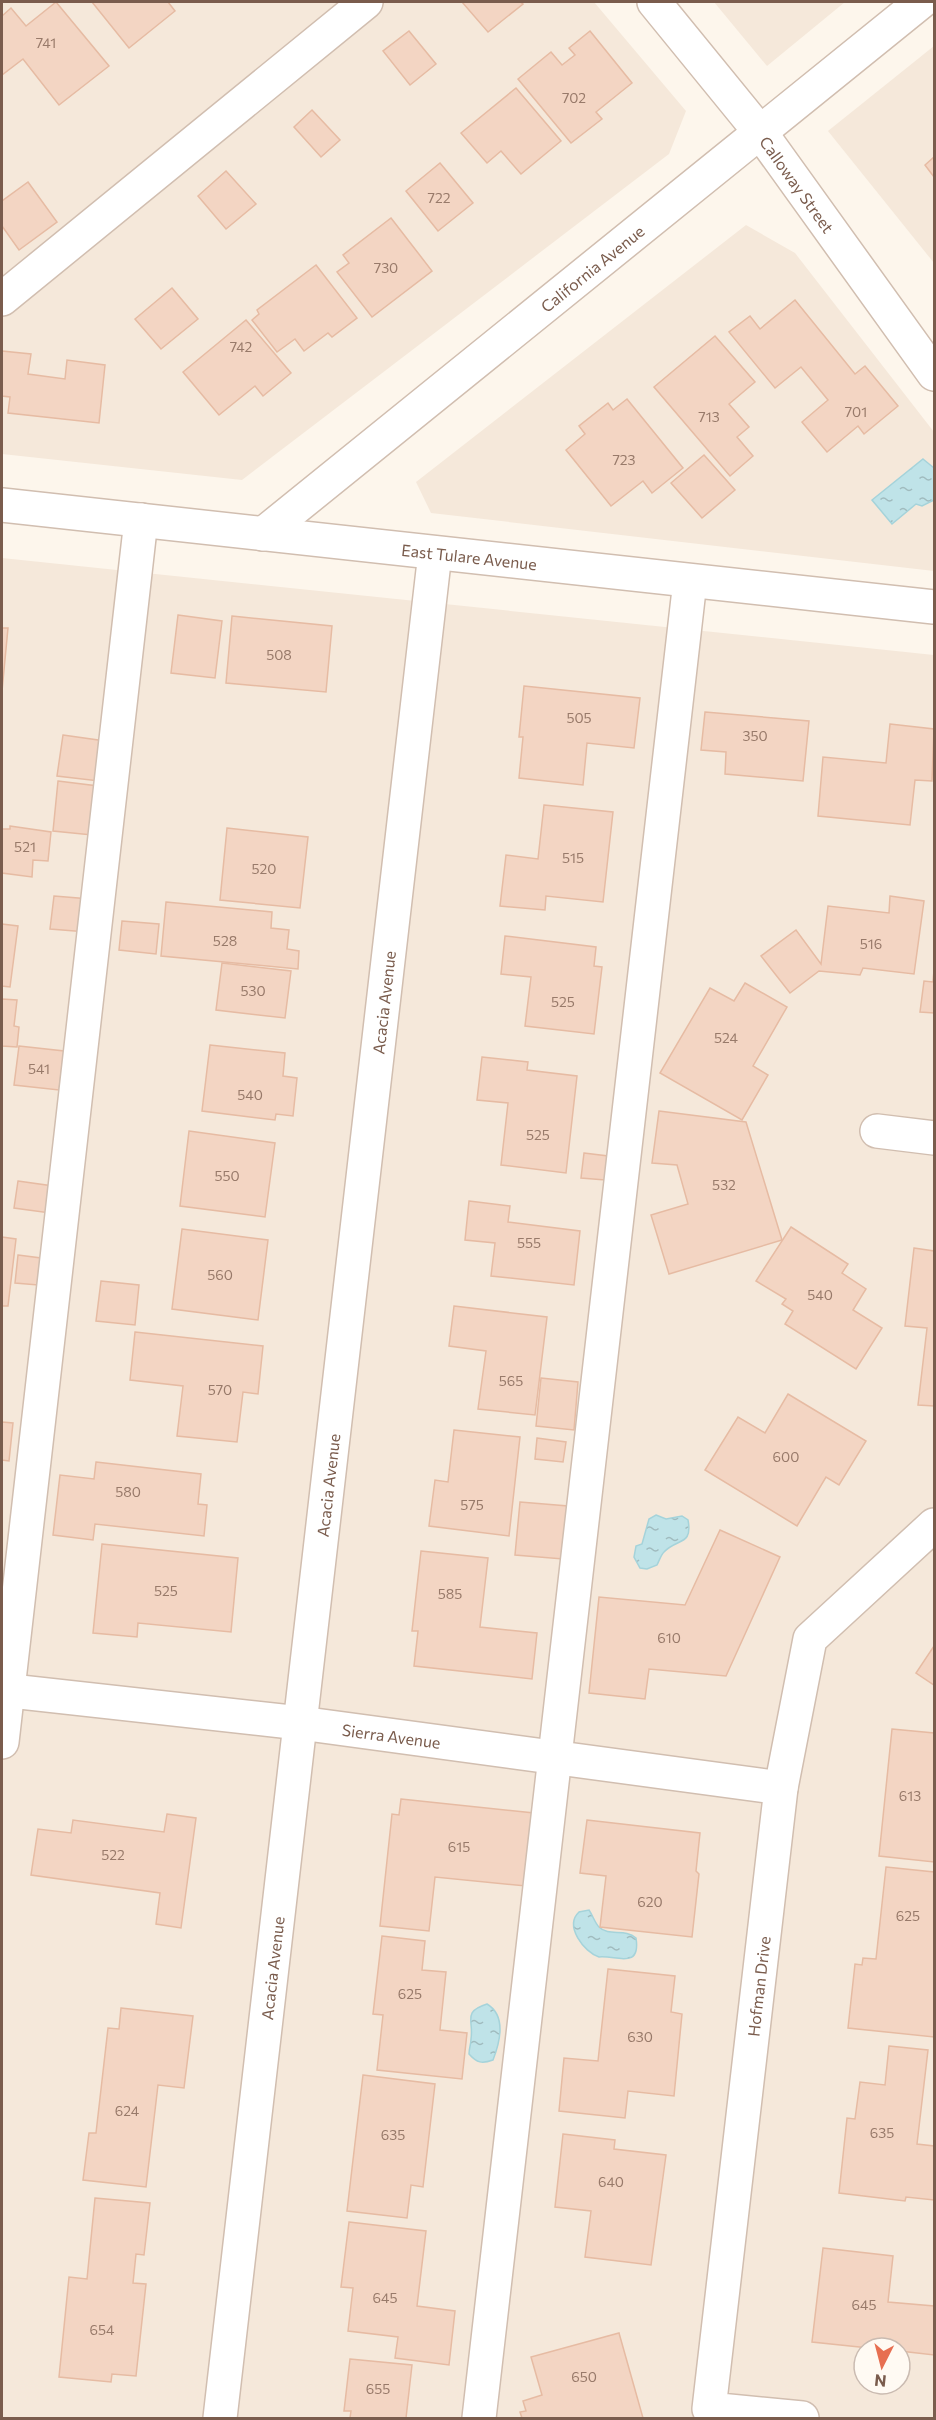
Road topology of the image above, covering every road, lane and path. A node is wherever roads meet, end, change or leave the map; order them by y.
1 (366, 2) edge
2 (654, 2) edge
3 (921, 2) edge
4 (760, 132) junction
5 (2, 299) edge
6 (934, 374) edge
7 (2, 505) edge
8 (141, 520) junction
9 (263, 534) junction
10 (435, 553) junction
11 (690, 581) junction
12 (934, 608) edge
13 (878, 1131) dead end
14 (934, 1138) edge
15 (934, 1525) edge
16 (5, 1690) edge
17 (300, 1723) junction
18 (2, 1742) edge
19 (555, 1757) junction
20 (781, 1788) junction
21 (220, 2418) edge
22 (478, 2418) edge
23 (802, 2418) edge

1 - 5 street
2 - 4 street, Calloway Street
3 - 4 street, California Avenue
4 - 6 street, Calloway Street
4 - 9 street, California Avenue
7 - 8 street, East Tulare Avenue
8 - 9 street, East Tulare Avenue
8 - 16 street
9 - 10 street, East Tulare Avenue
10 - 11 street, East Tulare Avenue
10 - 17 street, Acacia Avenue
11 - 12 street, East Tulare Avenue
11 - 19 street
13 - 14 street
15 - 20 street, Hofman Drive
16 - 17 street, Sierra Avenue
16 - 18 street
17 - 19 street, Sierra Avenue
17 - 21 street, Acacia Avenue
19 - 20 street, Sierra Avenue
19 - 22 street
20 - 23 street, Hofman Drive

